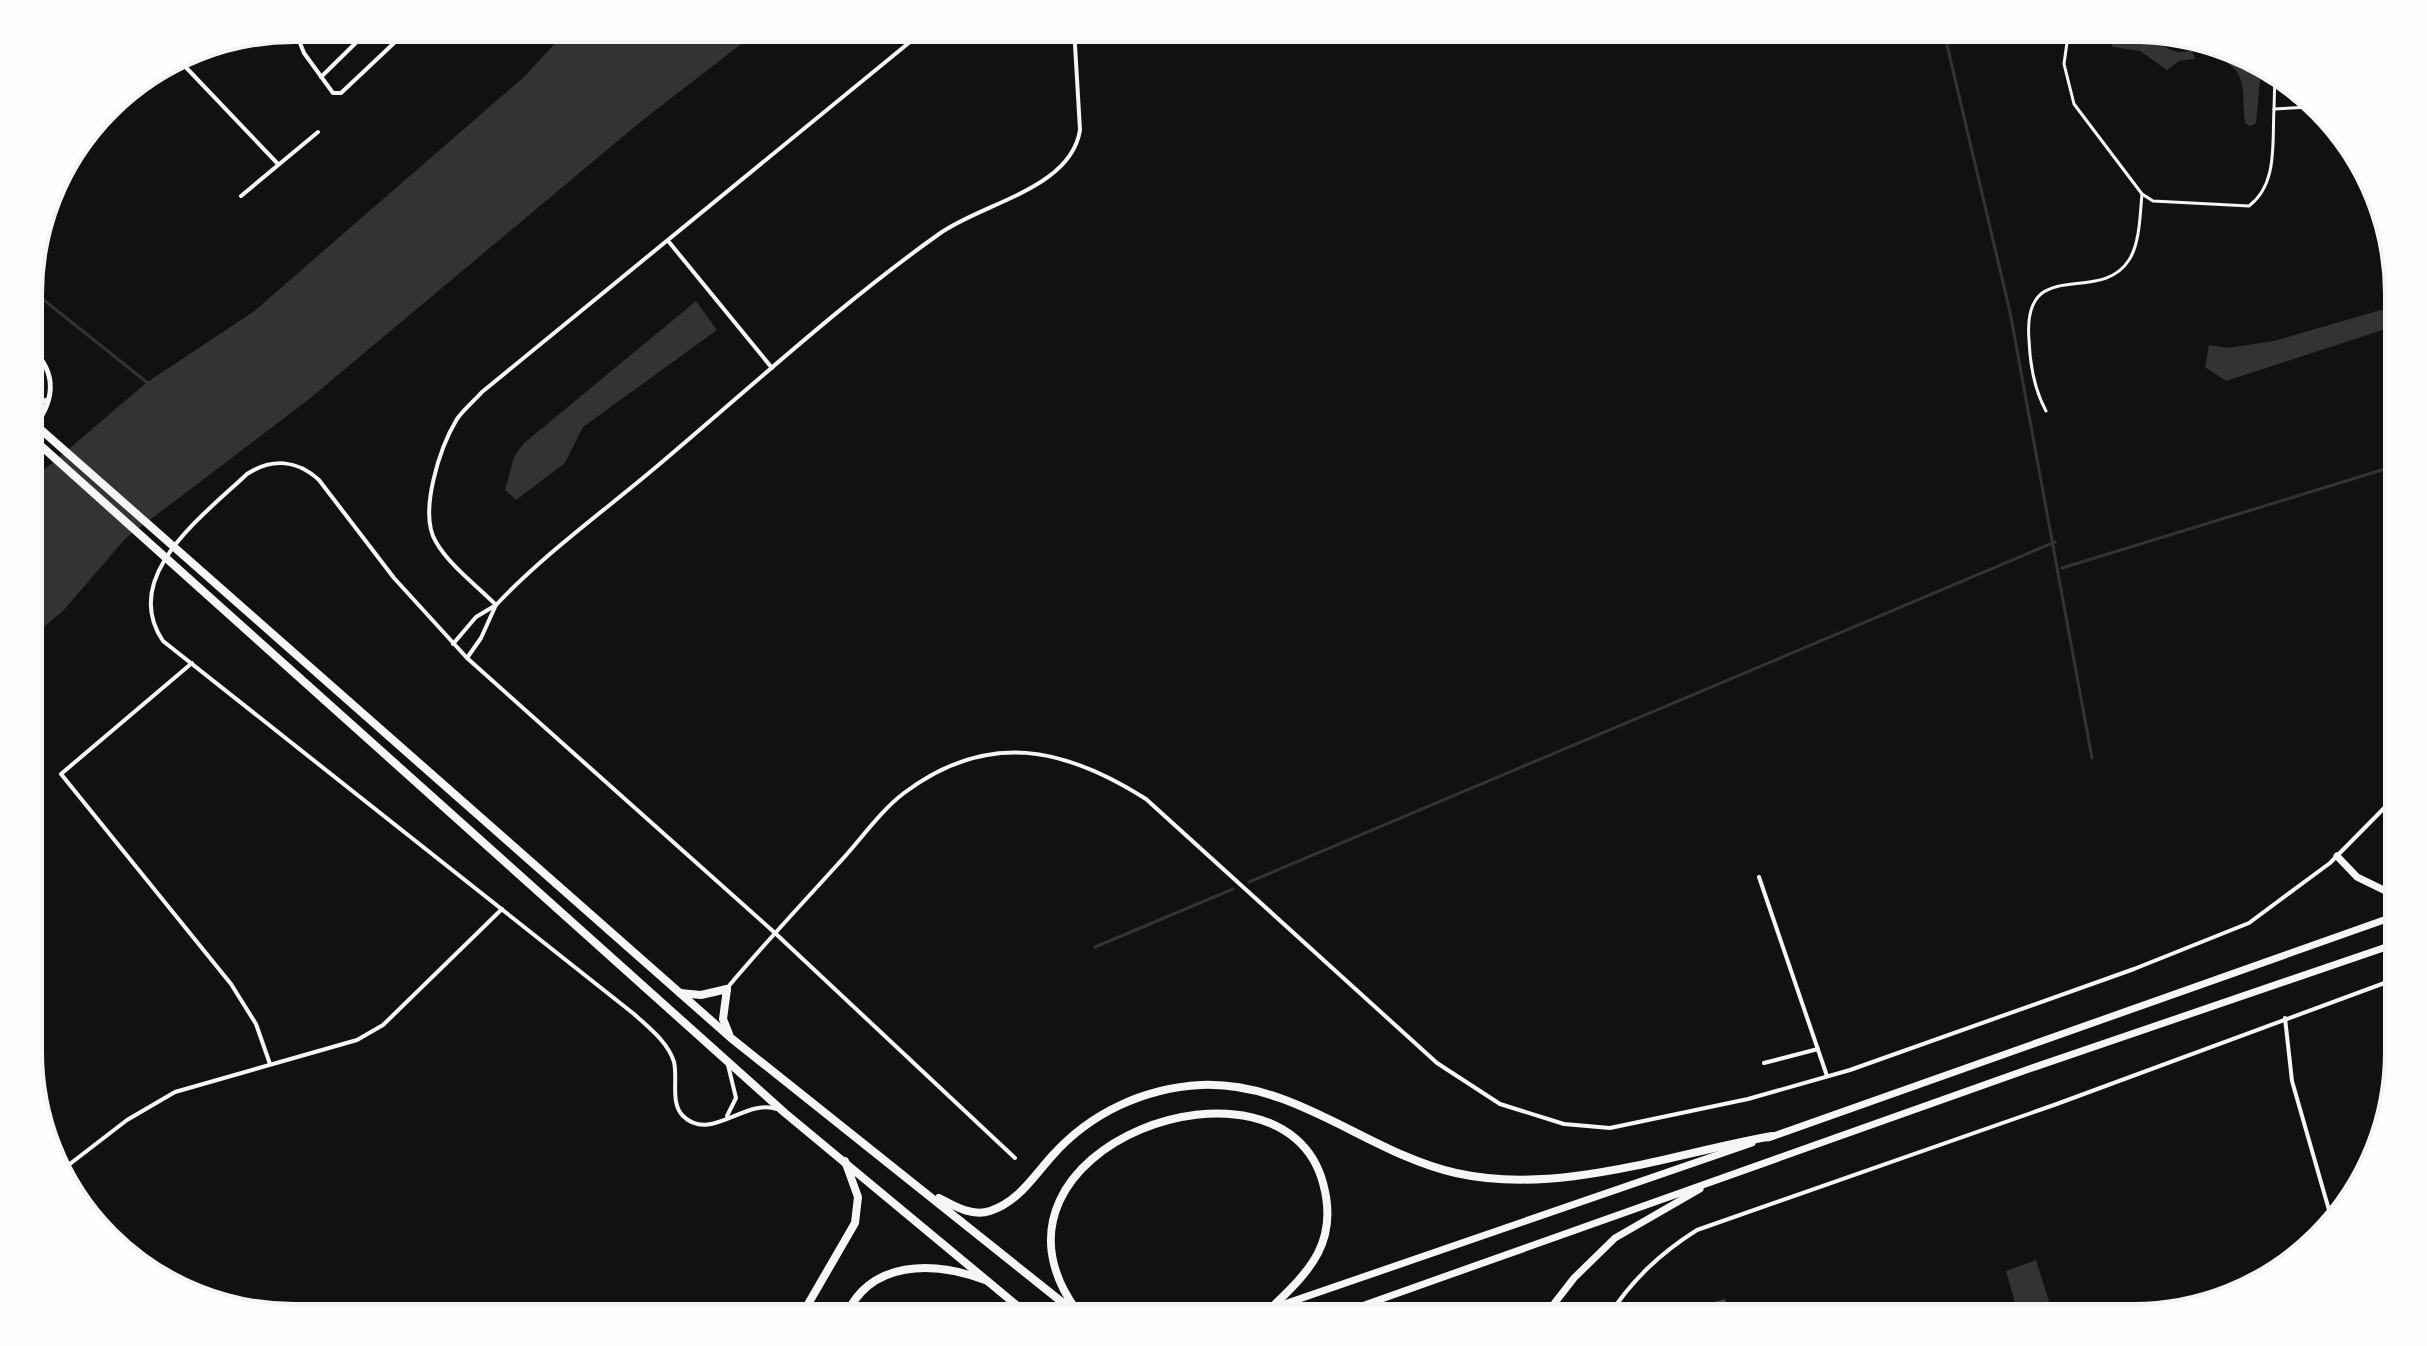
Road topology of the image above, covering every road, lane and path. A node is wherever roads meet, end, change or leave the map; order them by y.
1 (299, 42) edge
2 (357, 42) edge
3 (396, 42) edge
4 (910, 42) edge
5 (1075, 42) edge
6 (2067, 42) edge
7 (185, 67) edge
8 (320, 78) junction
9 (2275, 86) edge
10 (2301, 108) edge
11 (2274, 109) junction
12 (318, 132) dead end
13 (278, 164) junction
14 (2142, 194) junction
15 (241, 196) dead end
16 (669, 242) junction
17 (42, 360) edge
18 (772, 368) junction
19 (47, 400) junction
20 (42, 402) edge
21 (2046, 411) dead end
22 (42, 419) edge
23 (42, 431) edge
24 (42, 445) edge
25 (496, 605) junction
26 (453, 644) junction
27 (467, 658) junction
28 (192, 663) junction
29 (2384, 808) edge
30 (2337, 856) junction
31 (1759, 877) dead end
32 (2384, 891) edge
33 (502, 909) junction
34 (2384, 920) edge
35 (775, 933) junction
36 (2384, 948) edge
37 (2384, 983) edge
38 (727, 989) junction
39 (679, 993) junction
40 (2285, 1018) junction
41 (731, 1038) junction
42 (1818, 1049) junction
43 (725, 1059) junction
44 (1764, 1063) dead end
45 (270, 1064) junction
46 (1827, 1076) junction
47 (785, 1113) junction
48 (725, 1120) junction
49 (1772, 1136) junction
50 (1015, 1158) dead end
51 (845, 1161) junction
52 (69, 1165) edge
53 (1716, 1180) junction
54 (926, 1192) junction
55 (2329, 1210) edge
56 (992, 1283) junction
57 (1276, 1303) edge
58 (1284, 1303) edge
59 (1368, 1303) edge
60 (1554, 1303) edge
61 (1617, 1303) edge
62 (808, 1304) edge
63 (854, 1304) edge
64 (1016, 1304) edge
65 (1064, 1304) edge
66 (1071, 1304) edge

1 - 8 street
2 - 8 street
3 - 8 street
4 - 16 street
5 - 18 street
6 - 14 street
7 - 13 street
9 - 11 street
10 - 11 street
11 - 14 street
12 - 13 street
13 - 15 street
14 - 21 street
16 - 18 street
16 - 25 street
17 - 19 street
18 - 25 street
19 - 20 street
19 - 22 street
23 - 39 highway
24 - 43 highway
25 - 26 street
25 - 27 street
26 - 27 street
26 - 28 street
27 - 35 street
28 - 33 street
28 - 45 street
29 - 30 street
30 - 32 highway
30 - 46 street
31 - 42 street
33 - 45 street
33 - 48 street
34 - 49 highway
35 - 38 street
35 - 46 street
35 - 50 street
36 - 53 highway
37 - 40 street
38 - 39 highway
38 - 41 highway
39 - 41 highway
40 - 55 street
40 - 61 street
41 - 54 highway
42 - 44 street
42 - 46 street
43 - 47 highway
43 - 48 street
45 - 52 street
47 - 48 street
47 - 51 highway
49 - 54 highway
49 - 58 highway
51 - 56 highway
51 - 62 highway
53 - 59 highway
53 - 60 highway
54 - 65 highway
56 - 63 highway
56 - 64 highway
57 - 66 highway

